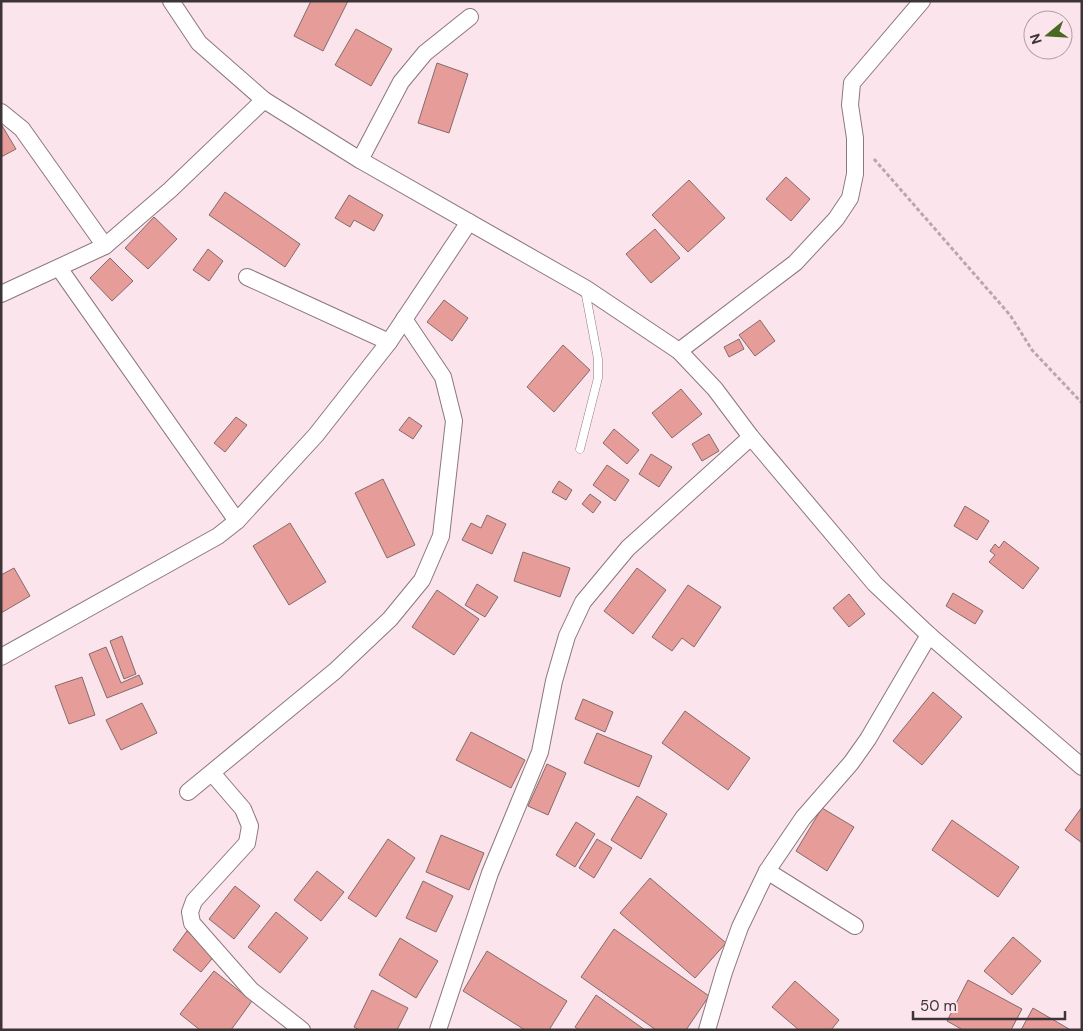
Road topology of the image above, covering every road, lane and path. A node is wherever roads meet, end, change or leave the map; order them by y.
1 (171, 1) edge
2 (922, 1) edge
3 (470, 17) dead end
4 (264, 100) junction
5 (1, 112) edge
6 (856, 138) junction
7 (360, 160) junction
8 (469, 222) junction
9 (105, 246) junction
10 (59, 268) junction
11 (247, 277) dead end
12 (585, 288) junction
13 (1, 294) edge
14 (404, 319) junction
15 (389, 342) junction
16 (679, 351) junction
17 (1082, 403) edge
18 (751, 437) junction
19 (580, 449) dead end
20 (237, 521) junction
21 (930, 635) junction
22 (1, 657) edge
23 (1082, 767) edge
24 (212, 773) junction
25 (188, 792) dead end
26 (766, 871) junction
27 (855, 926) dead end
28 (302, 1030) edge
29 (438, 1030) edge
30 (707, 1030) edge

1 - 4 street
2 - 6 street
3 - 7 street
4 - 7 street
4 - 9 street
5 - 9 street
6 - 16 street
6 - 17 path
7 - 8 street
8 - 12 street
8 - 14 street
9 - 10 street
10 - 13 street
10 - 20 street
11 - 15 street
12 - 16 street
12 - 19 lane
14 - 15 street
14 - 24 street
15 - 20 street
16 - 18 street
18 - 21 street
18 - 29 street
20 - 22 street
21 - 23 street
21 - 26 street
24 - 25 street
24 - 28 street
26 - 27 street
26 - 30 street

